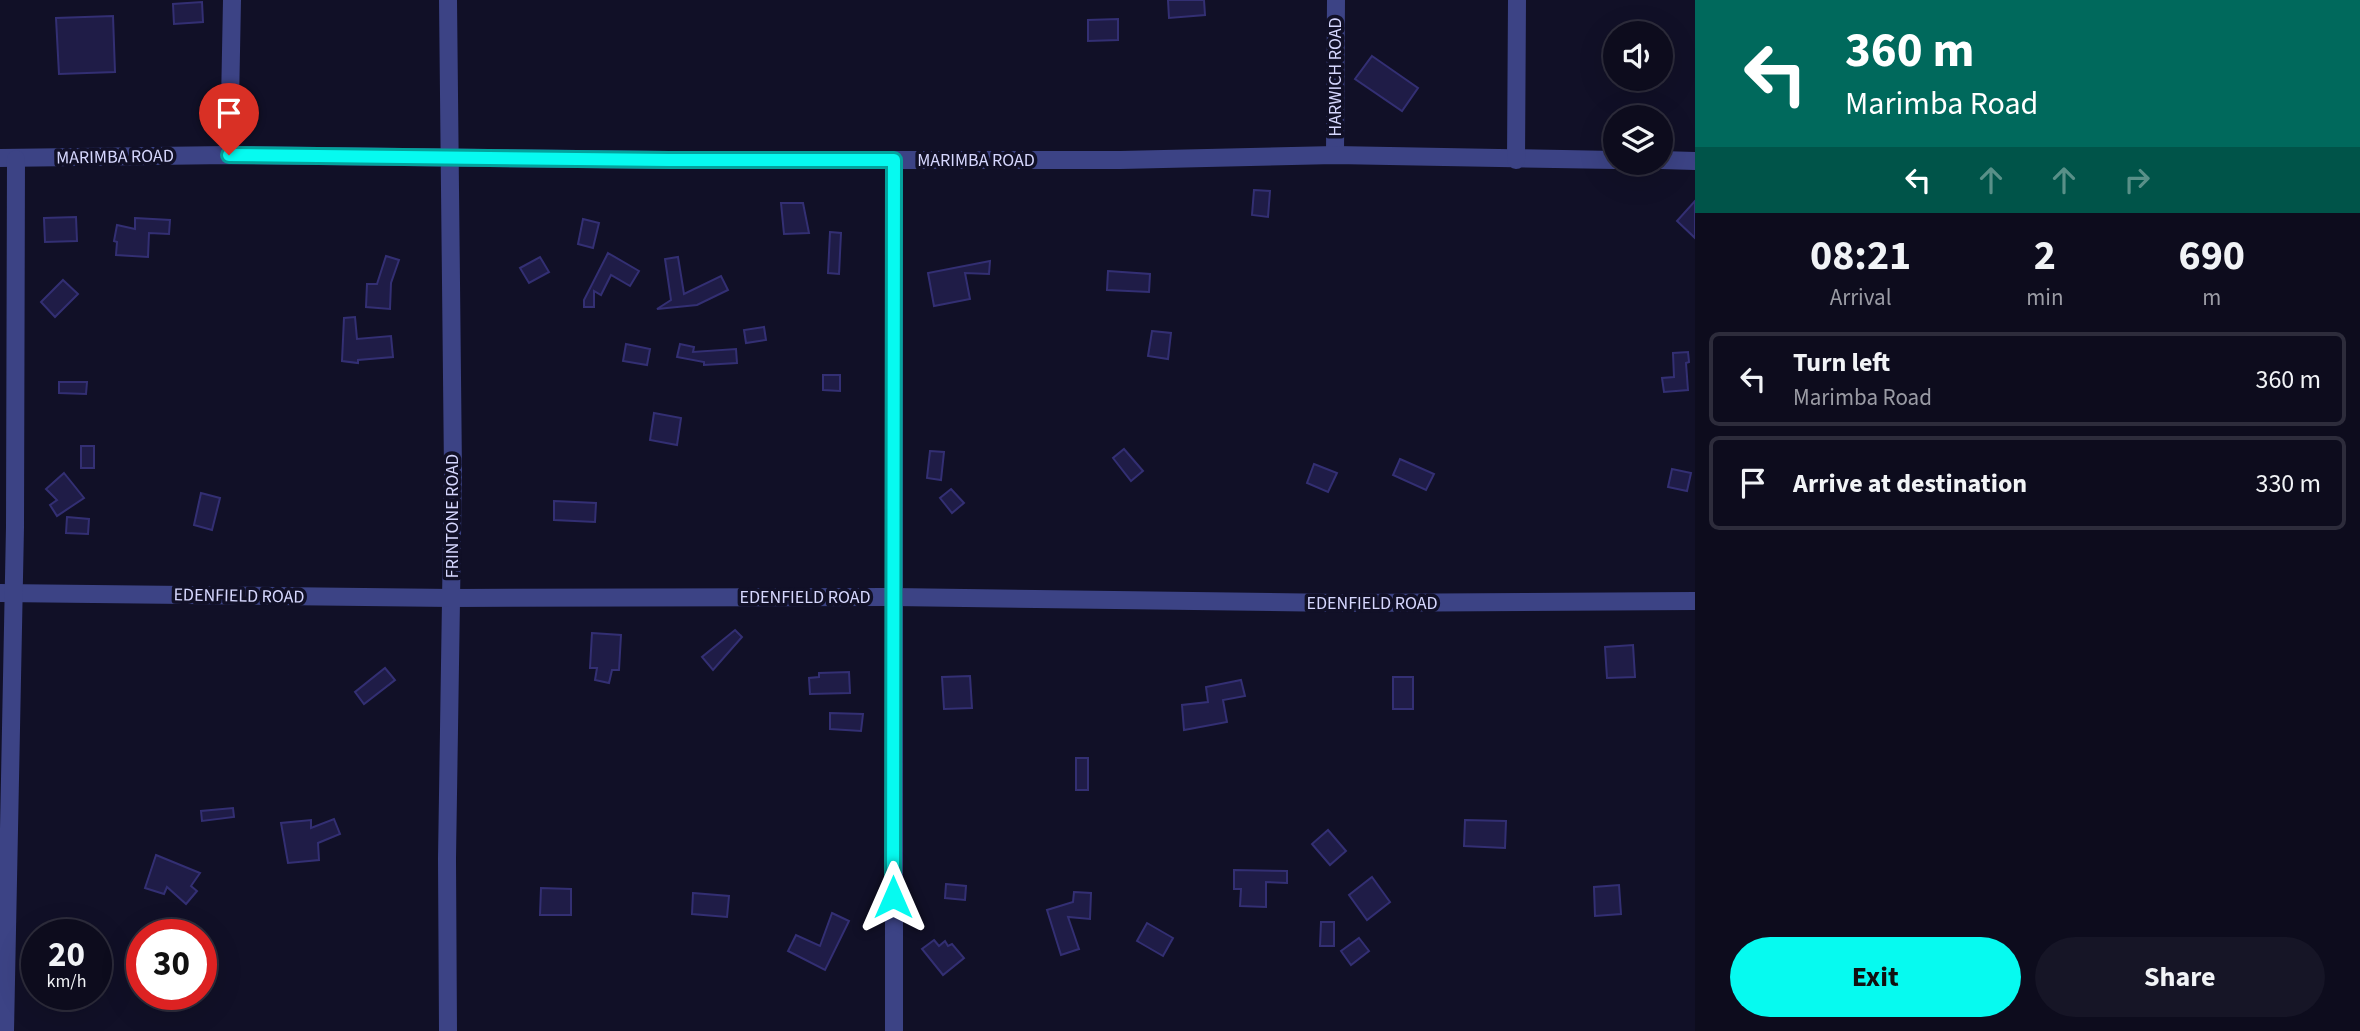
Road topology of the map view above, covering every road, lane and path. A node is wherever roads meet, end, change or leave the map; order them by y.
1 (232, 0) edge
2 (448, 0) edge
3 (1336, 0) edge
4 (1517, 0) edge
5 (229, 155) junction
6 (1335, 155) junction
7 (450, 158) junction
8 (8, 159) edge
9 (894, 160) junction
10 (1516, 160) junction
11 (1603, 160) edge
12 (1673, 160) edge
13 (1695, 161) edge
14 (6, 593) edge
15 (894, 597) junction
16 (452, 598) junction
17 (1695, 601) edge
18 (5, 1031) edge
19 (448, 1031) edge
20 (894, 1031) edge

1 - 5 street
2 - 7 street, FRINTONE ROAD
3 - 6 street, HARWICH ROAD
4 - 10 street
5 - 7 street, MARIMBA ROAD
5 - 8 street, MARIMBA ROAD
6 - 9 street, MARIMBA ROAD
6 - 10 street, MARIMBA ROAD
7 - 9 street, MARIMBA ROAD
7 - 16 street, FRINTONE ROAD
8 - 14 street
9 - 15 street
10 - 11 street, MARIMBA ROAD
12 - 13 street
14 - 16 street, EDENFIELD ROAD
14 - 18 street
15 - 16 street, EDENFIELD ROAD
15 - 17 street, EDENFIELD ROAD
15 - 20 street
16 - 19 street, FRINTONE ROAD

